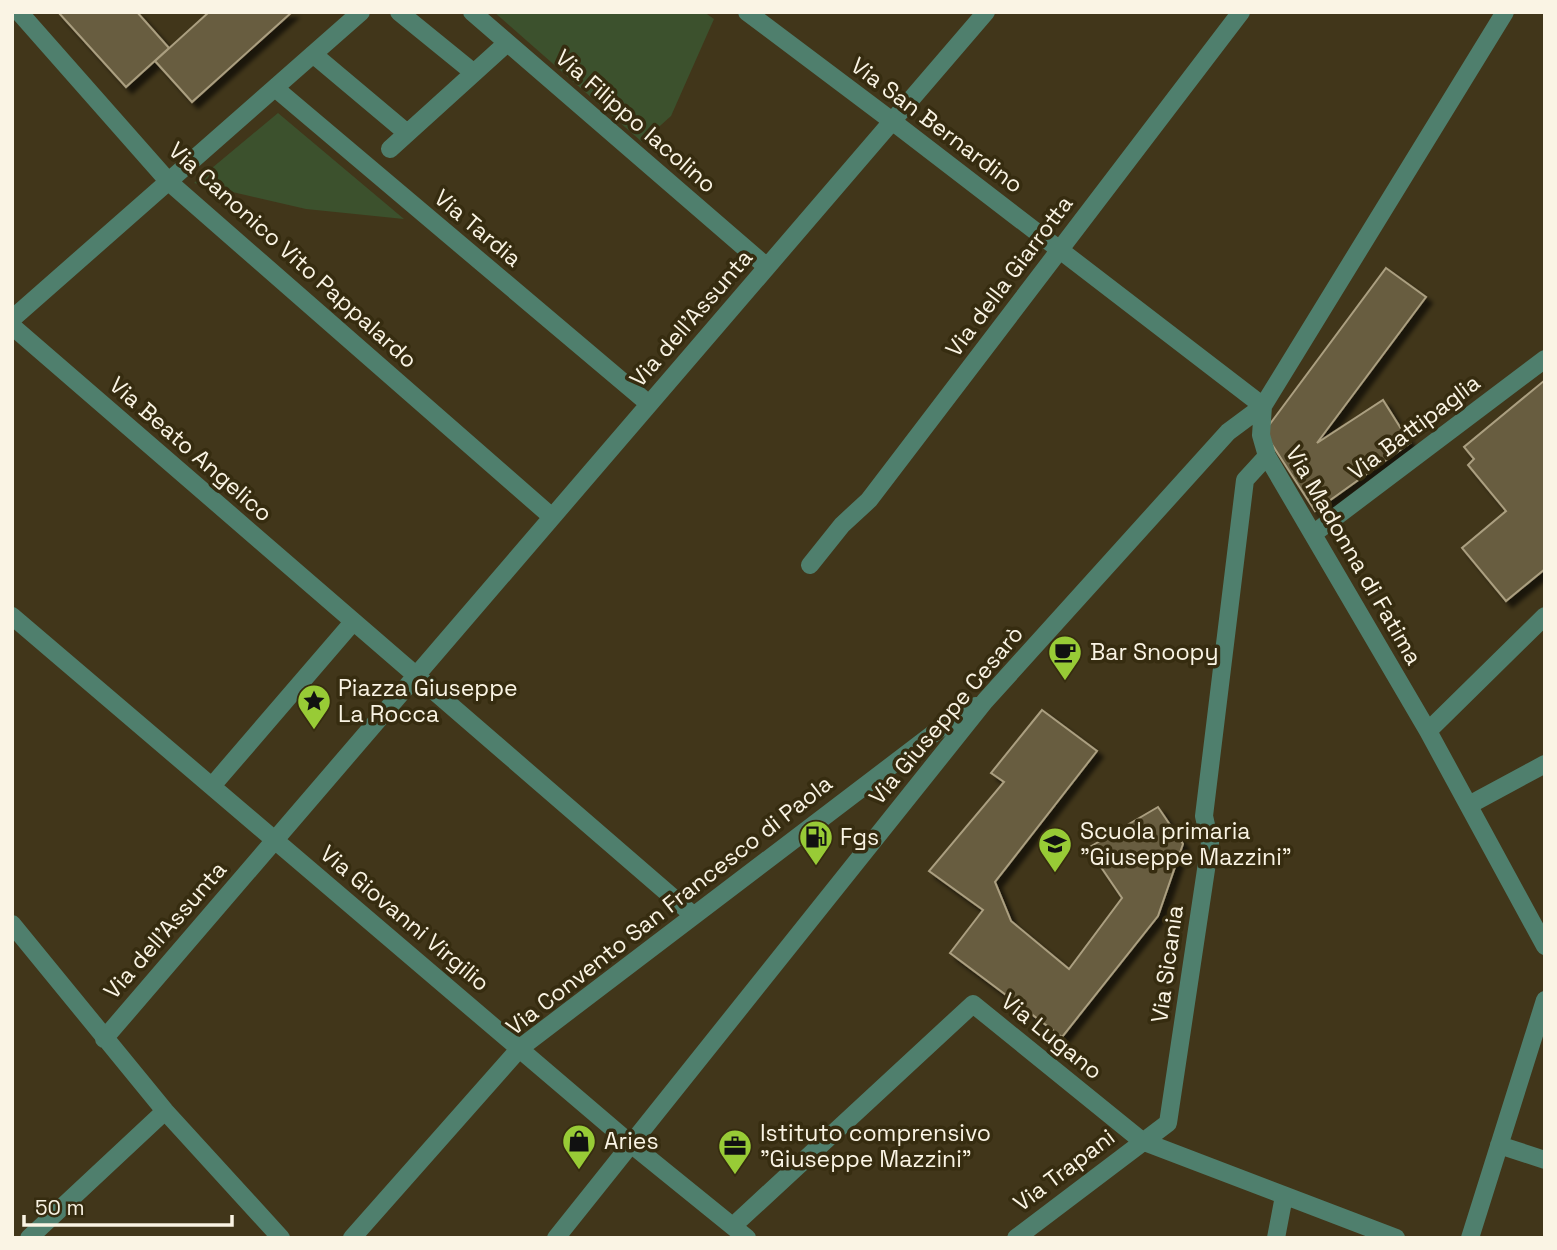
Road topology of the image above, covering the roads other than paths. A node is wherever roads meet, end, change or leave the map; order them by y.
1 (19, 12) edge
2 (360, 12) edge
3 (399, 12) edge
4 (472, 12) edge
5 (747, 12) edge
6 (986, 12) edge
7 (1241, 12) edge
8 (1505, 12) edge
9 (508, 43) junction
10 (313, 54) junction
11 (474, 73) junction
12 (275, 88) junction
13 (892, 121) junction
14 (407, 133) junction
15 (390, 149) dead end
16 (169, 182) junction
17 (1060, 250) junction
18 (767, 267) junction
19 (12, 319) edge
20 (12, 326) edge
21 (1545, 359) edge
22 (649, 404) junction
23 (1263, 406) junction
24 (1267, 456) junction
25 (552, 517) junction
26 (1313, 534) junction
27 (810, 565) dead end
28 (12, 616) edge
29 (1545, 616) edge
30 (353, 622) junction
31 (416, 676) junction
32 (985, 701) junction
33 (1428, 731) junction
34 (1545, 764) edge
35 (212, 786) junction
36 (1469, 805) junction
37 (269, 846) junction
38 (693, 915) junction
39 (12, 924) edge
40 (1545, 946) edge
41 (1545, 1000) edge
42 (104, 1039) junction
43 (520, 1048) junction
44 (165, 1111) junction
45 (1142, 1141) junction
46 (631, 1144) junction
47 (1499, 1145) junction
48 (1545, 1160) edge
49 (1284, 1196) junction
50 (740, 1232) edge
51 (29, 1238) edge
52 (281, 1238) edge
53 (352, 1238) edge
54 (556, 1238) edge
55 (1016, 1238) edge
56 (1276, 1238) edge
57 (1396, 1238) edge
58 (1471, 1238) edge

1 - 16 street, Via Canonico Vito Pappalardo
2 - 10 street
3 - 11 street
4 - 9 street, Via Filippo Iacolino
5 - 13 street, Via San Bernardino
6 - 13 street, Via dell'Assunta
7 - 17 street, Via della Giarrotta
8 - 23 street
9 - 11 street
9 - 18 street, Via Filippo Iacolino
10 - 12 street
10 - 14 street
11 - 14 street
12 - 16 street
12 - 22 street, Via Tardia
13 - 17 street, Via San Bernardino
13 - 18 street, Via dell'Assunta
14 - 15 street
16 - 19 street
16 - 25 street, Via Canonico Vito Pappalardo
17 - 23 street, Via San Bernardino
17 - 27 street, Via della Giarrotta
18 - 22 street, Via dell'Assunta
20 - 30 street, Via Beato Angelico
21 - 26 street, Via Battipaglia
22 - 25 street, Via dell'Assunta
23 - 24 street, Via Madonna di Fatima
23 - 32 street, Via Giuseppe Cesarò
24 - 26 street, Via Madonna di Fatima
24 - 45 street, Via Sicania
25 - 31 street, Via dell'Assunta
26 - 33 street, Via Madonna di Fatima
28 - 35 street, Via Giovanni Virgilio
29 - 33 street
30 - 31 street, Via Beato Angelico
30 - 35 street
31 - 37 street, Via dell'Assunta
31 - 38 street, Via Beato Angelico
32 - 38 street, Via Convento San Francesco di Paola
32 - 46 street, Via Giuseppe Cesarò
33 - 36 street, Via Madonna di Fatima
34 - 36 street
35 - 37 street, Via Giovanni Virgilio
36 - 40 street, Via Madonna di Fatima
37 - 42 street, Via dell'Assunta
37 - 43 street, Via Giovanni Virgilio
38 - 43 street, Via Convento San Francesco di Paola
39 - 42 street
41 - 47 street
42 - 44 street
43 - 46 street, Via Giovanni Virgilio
43 - 53 street, Via Convento San Francesco di Paola
44 - 51 street
44 - 52 street
45 - 49 street, Via Lugano
45 - 50 street, Via Lugano
45 - 55 street, Via Trapani
46 - 50 street, Via Giovanni Virgilio
46 - 54 street, Via Giuseppe Cesarò
47 - 48 street
47 - 58 street
49 - 56 street
49 - 57 street, Via Lugano

